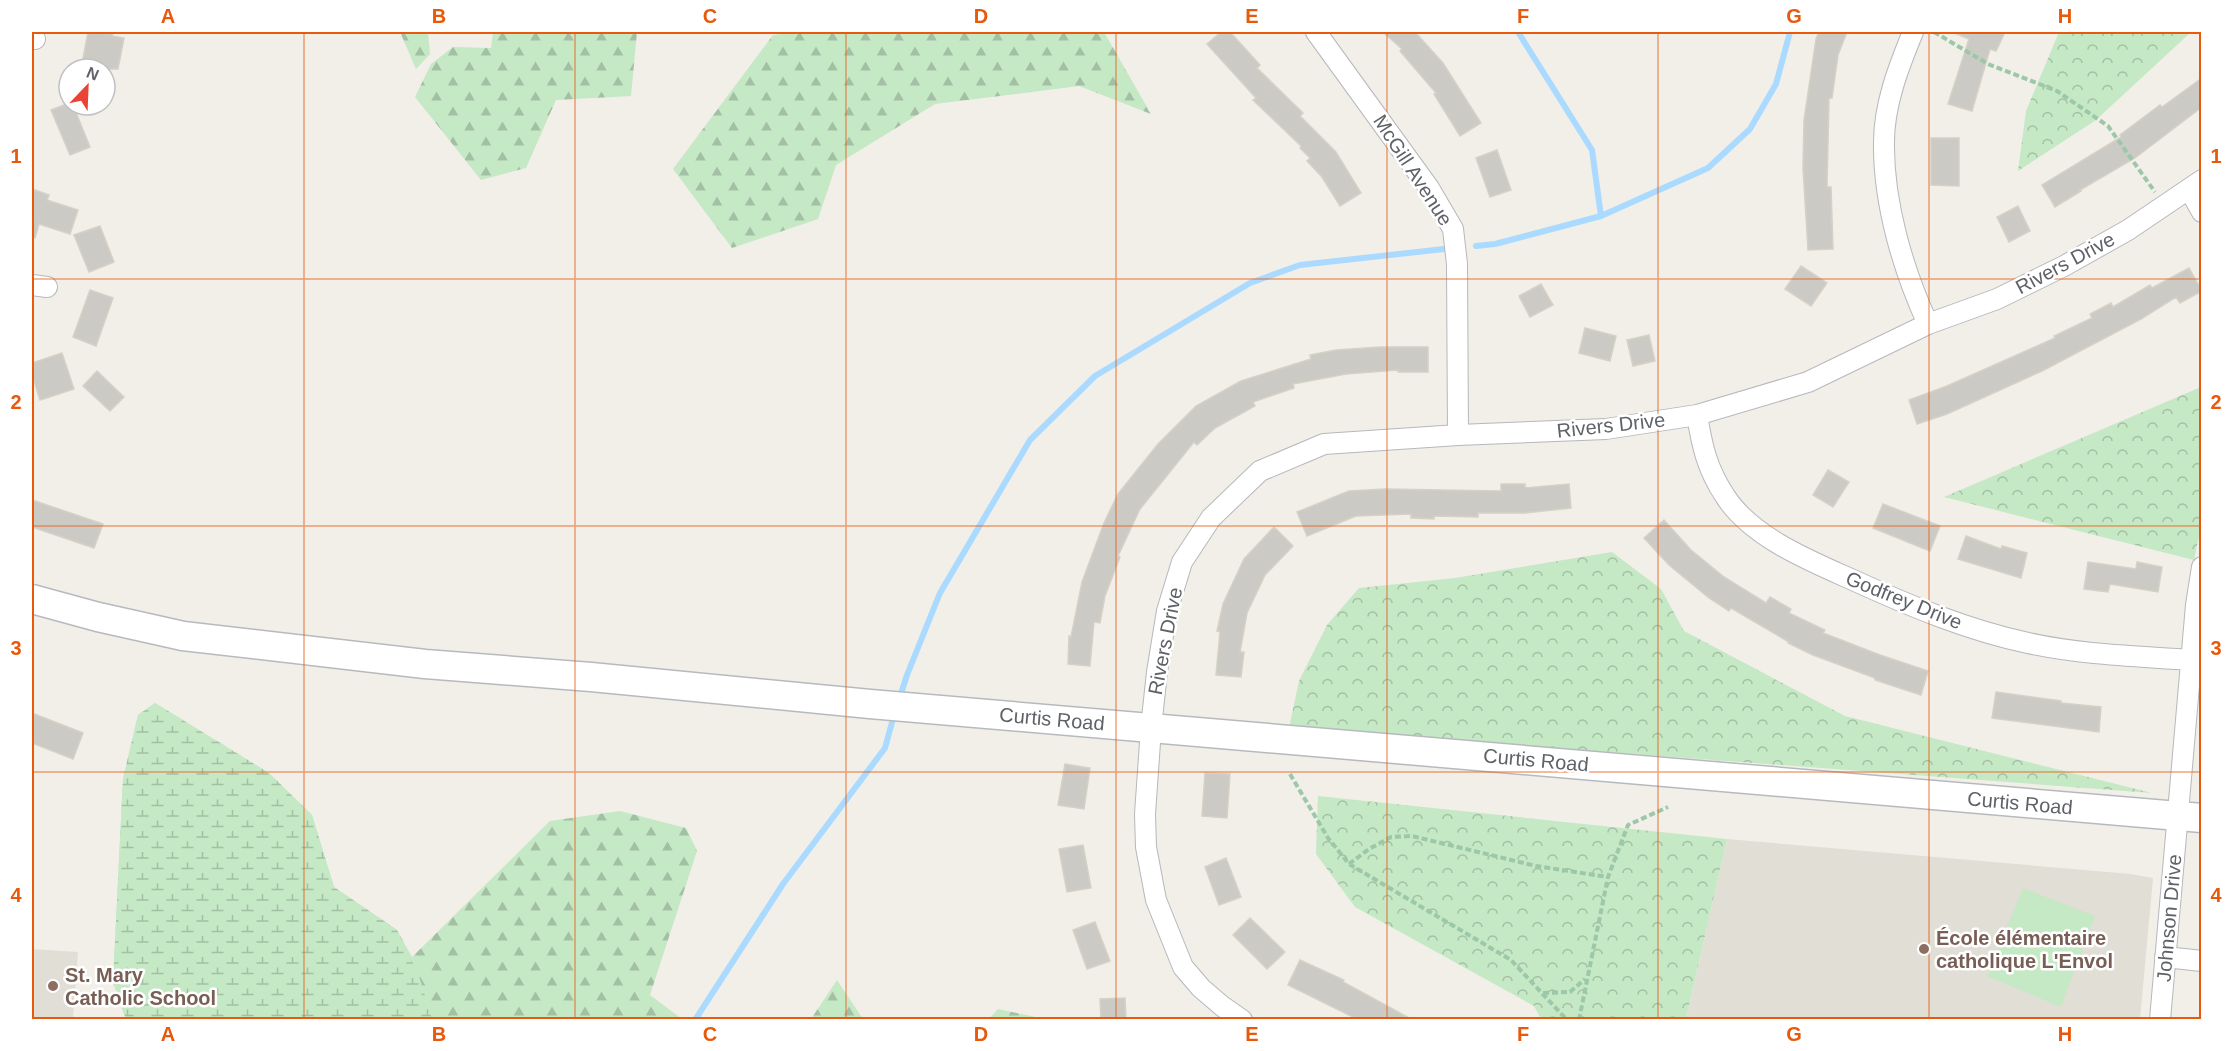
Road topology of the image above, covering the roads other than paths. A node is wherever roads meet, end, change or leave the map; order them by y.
1 (1316, 32) edge
2 (1913, 32) edge
3 (2195, 184) edge
4 (2202, 212) edge
5 (1928, 324) junction
6 (1697, 415) junction
7 (1458, 435) junction
8 (2202, 567) edge
9 (32, 599) edge
10 (2192, 660) junction
11 (1151, 728) junction
12 (2190, 818) edge
13 (2165, 957) junction
14 (2202, 961) edge
15 (1242, 1020) edge
16 (2160, 1020) edge

1 - 7 street, McGill Avenue
2 - 5 street
3 - 4 street
3 - 5 street, Rivers Drive
5 - 6 street, Rivers Drive
6 - 7 street, Rivers Drive
6 - 10 street, Godfrey Drive
7 - 11 street, Rivers Drive
8 - 10 street, Johnson Drive
9 - 11 main road, Curtis Road
10 - 12 street, Johnson Drive
11 - 12 main road, Curtis Road
11 - 15 street, Rivers Drive
12 - 13 street, Johnson Drive
13 - 14 street
13 - 16 street, Johnson Drive

